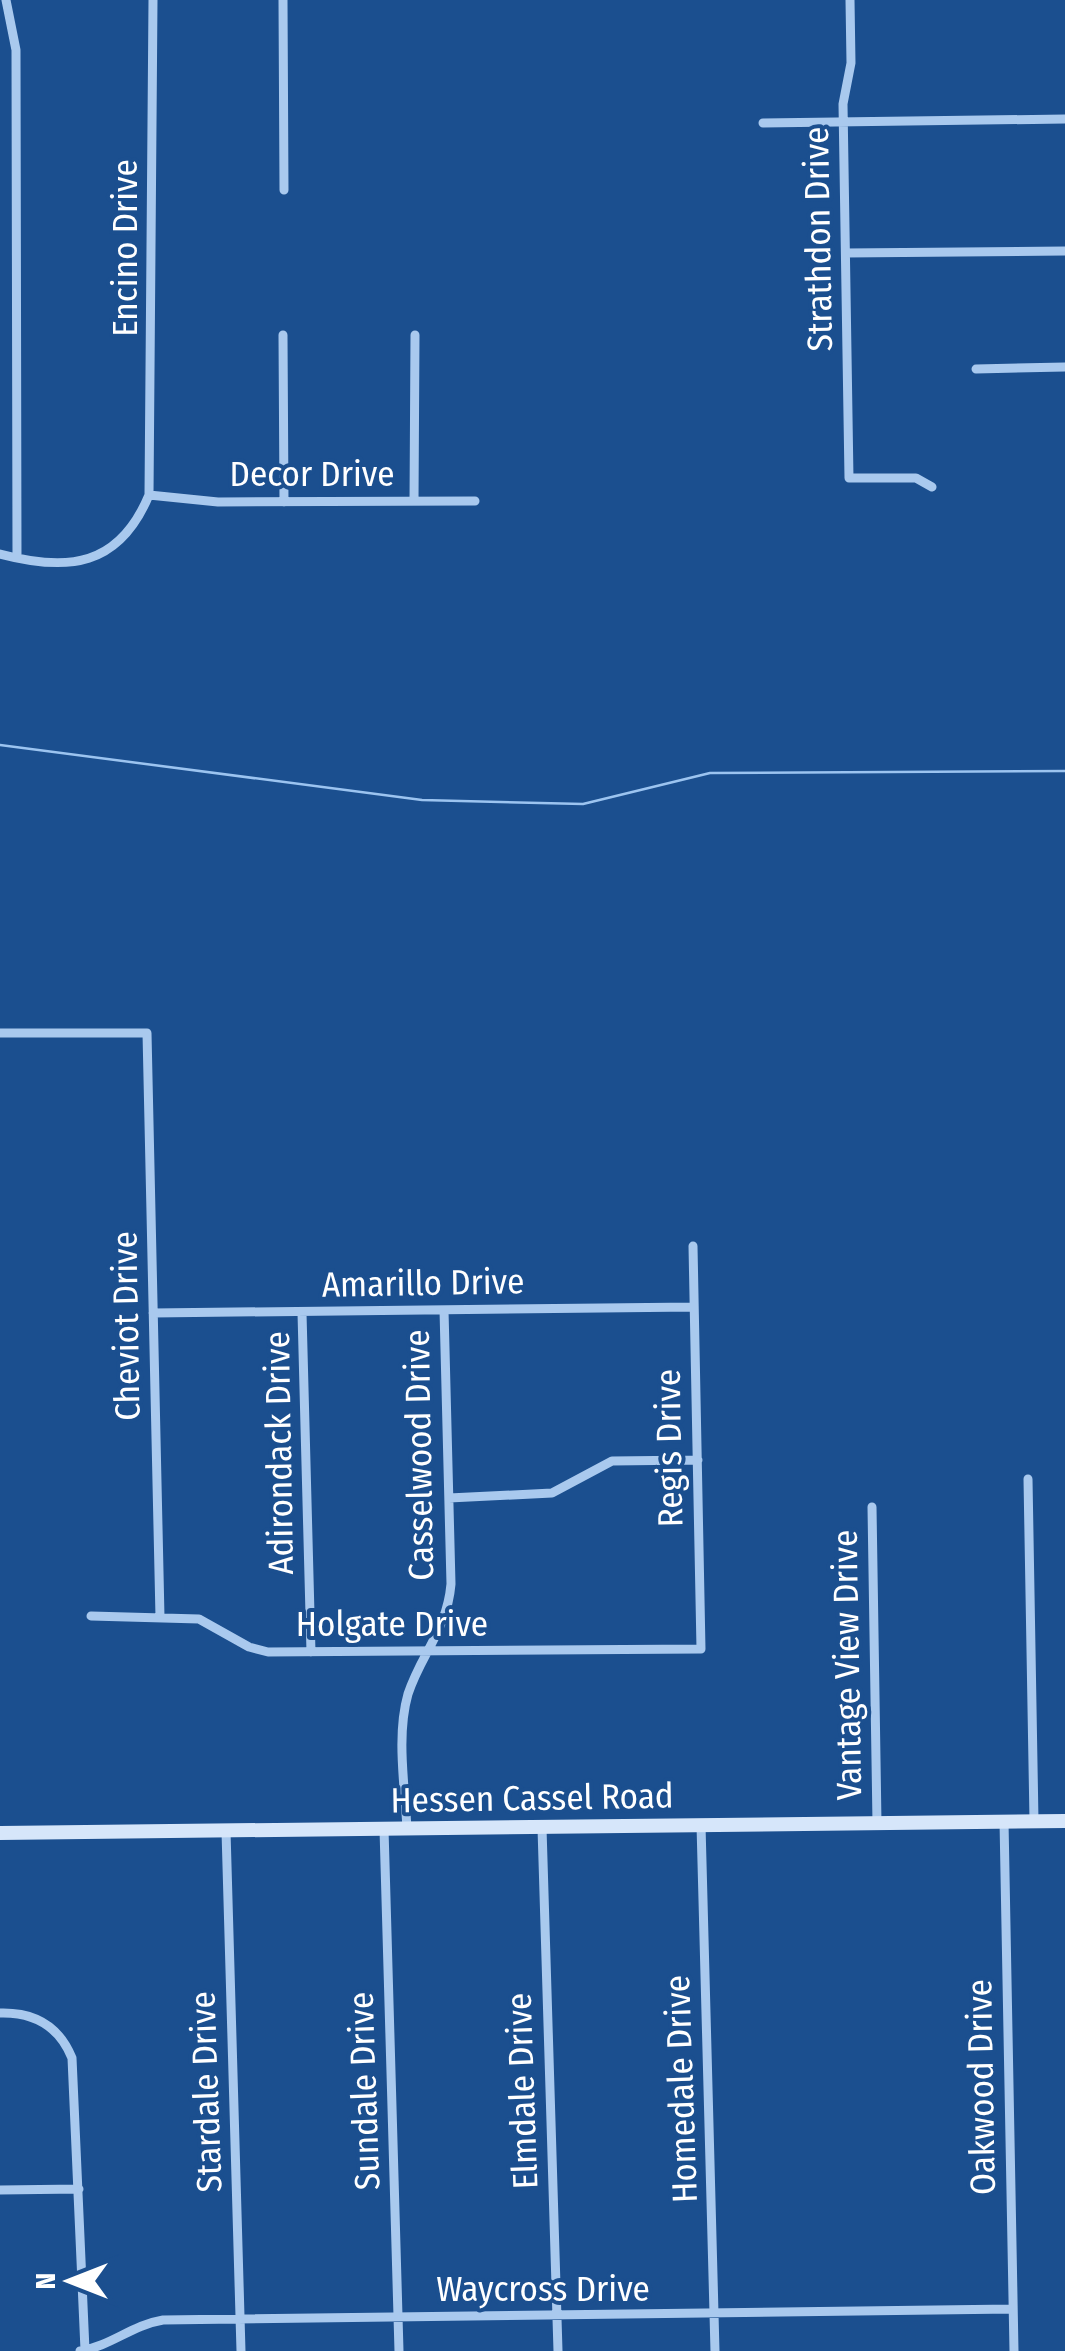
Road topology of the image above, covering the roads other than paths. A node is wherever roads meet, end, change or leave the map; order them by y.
1 (6, 0) edge
2 (153, 0) edge
3 (284, 0) edge
4 (850, 0) edge
5 (1065, 119) edge
6 (843, 122) junction
7 (763, 124) dead end
8 (284, 190) dead end
9 (1065, 250) edge
10 (846, 253) junction
11 (283, 335) dead end
12 (415, 336) dead end
13 (1065, 367) edge
14 (976, 369) dead end
15 (932, 487) dead end
16 (149, 495) junction
17 (414, 501) junction
18 (475, 501) dead end
19 (284, 502) junction
20 (0, 554) edge
21 (17, 558) junction
22 (0, 1034) edge
23 (693, 1246) dead end
24 (694, 1307) junction
25 (444, 1310) junction
26 (154, 1313) junction
27 (302, 1313) junction
28 (698, 1460) junction
29 (1028, 1479) dead end
30 (449, 1498) junction
31 (872, 1507) dead end
32 (90, 1616) dead end
33 (160, 1616) junction
34 (701, 1649) joint
35 (311, 1652) junction
36 (431, 1652) junction
37 (1004, 1821) junction
38 (1065, 1821) edge
39 (1034, 1822) junction
40 (877, 1823) junction
41 (701, 1825) junction
42 (542, 1828) junction
43 (407, 1829) junction
44 (384, 1830) junction
45 (226, 1831) junction
46 (0, 1832) edge
47 (0, 2012) edge
48 (78, 2189) junction
49 (0, 2190) edge
50 (1012, 2309) junction
51 (558, 2315) junction
52 (715, 2316) junction
53 (398, 2317) junction
54 (240, 2320) junction
55 (82, 2351) edge
56 (241, 2351) edge
57 (399, 2351) edge
58 (558, 2351) edge
59 (716, 2351) edge
60 (1014, 2351) edge

1 - 21 street
2 - 16 street, Encino Drive
3 - 8 street
4 - 6 street, Strathdon Drive
5 - 6 street
6 - 7 street
6 - 10 street, Strathdon Drive
9 - 10 street
10 - 15 street, Strathdon Drive
11 - 19 street
12 - 17 street
13 - 14 street
16 - 19 street, Decor Drive
16 - 21 street
17 - 18 street, Decor Drive
17 - 19 street, Decor Drive
20 - 21 street
22 - 26 street, Cheviot Drive
23 - 24 street, Regis Drive
24 - 25 street, Amarillo Drive
24 - 28 street, Regis Drive
25 - 27 street, Amarillo Drive
25 - 30 street, Casselwood Drive
26 - 27 street, Amarillo Drive
26 - 33 street, Cheviot Drive
27 - 35 street, Adirondack Drive
28 - 30 street
28 - 34 street, Regis Drive
29 - 39 street
30 - 36 street, Casselwood Drive
31 - 40 street, Vantage View Drive
32 - 33 street, Holgate Drive
33 - 35 street, Holgate Drive
34 - 36 street, Holgate Drive
35 - 36 street, Holgate Drive
36 - 43 street, Casselwood Drive
37 - 39 main road, Hessen Cassel Road
37 - 40 main road, Hessen Cassel Road
37 - 50 street, Oakwood Drive
38 - 39 main road, Hessen Cassel Road
40 - 41 main road, Hessen Cassel Road
41 - 42 main road, Hessen Cassel Road
41 - 52 street, Homedale Drive
42 - 43 main road, Hessen Cassel Road
42 - 51 street, Elmdale Drive
43 - 44 main road, Hessen Cassel Road
44 - 45 main road, Hessen Cassel Road
44 - 53 street, Sundale Drive
45 - 46 main road, Hessen Cassel Road
45 - 54 street, Stardale Drive
47 - 48 street
48 - 49 street
48 - 55 street
50 - 52 street, Waycross Drive
50 - 60 street, Oakwood Drive
51 - 52 street, Waycross Drive
51 - 53 street, Waycross Drive
51 - 58 street, Elmdale Drive
52 - 59 street, Homedale Drive
53 - 54 street, Waycross Drive
53 - 57 street, Sundale Drive
54 - 55 street, Waycross Drive
54 - 56 street, Stardale Drive

